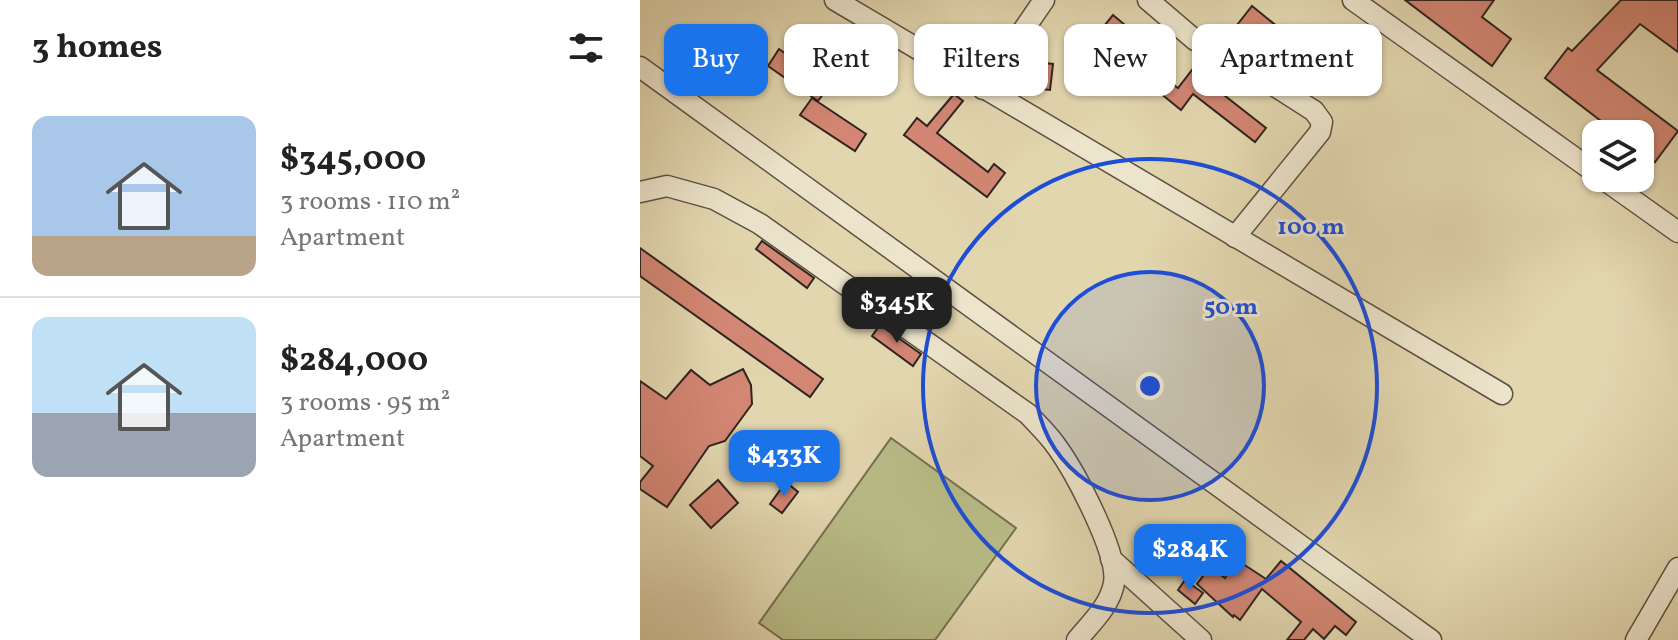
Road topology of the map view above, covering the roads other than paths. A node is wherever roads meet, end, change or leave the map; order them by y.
1 (835, 0) edge
2 (1044, 0) edge
3 (1148, 0) edge
4 (1353, 0) edge
5 (1028, 24) edge
6 (914, 48) edge
7 (640, 67) edge
8 (995, 96) edge
9 (1582, 163) edge
10 (640, 192) edge
11 (1623, 192) edge
12 (1677, 229) edge
13 (1235, 237) junction
14 (1502, 394) dead end
15 (1111, 559) junction
16 (1678, 568) edge
17 (1077, 640) edge
18 (1201, 640) edge
19 (1431, 640) edge
20 (1636, 640) edge

1 - 6 street
2 - 5 street
3 - 13 street
4 - 9 street
7 - 19 street
8 - 13 street
10 - 15 street
11 - 12 street
13 - 14 street
15 - 17 street
15 - 18 street
16 - 20 street

